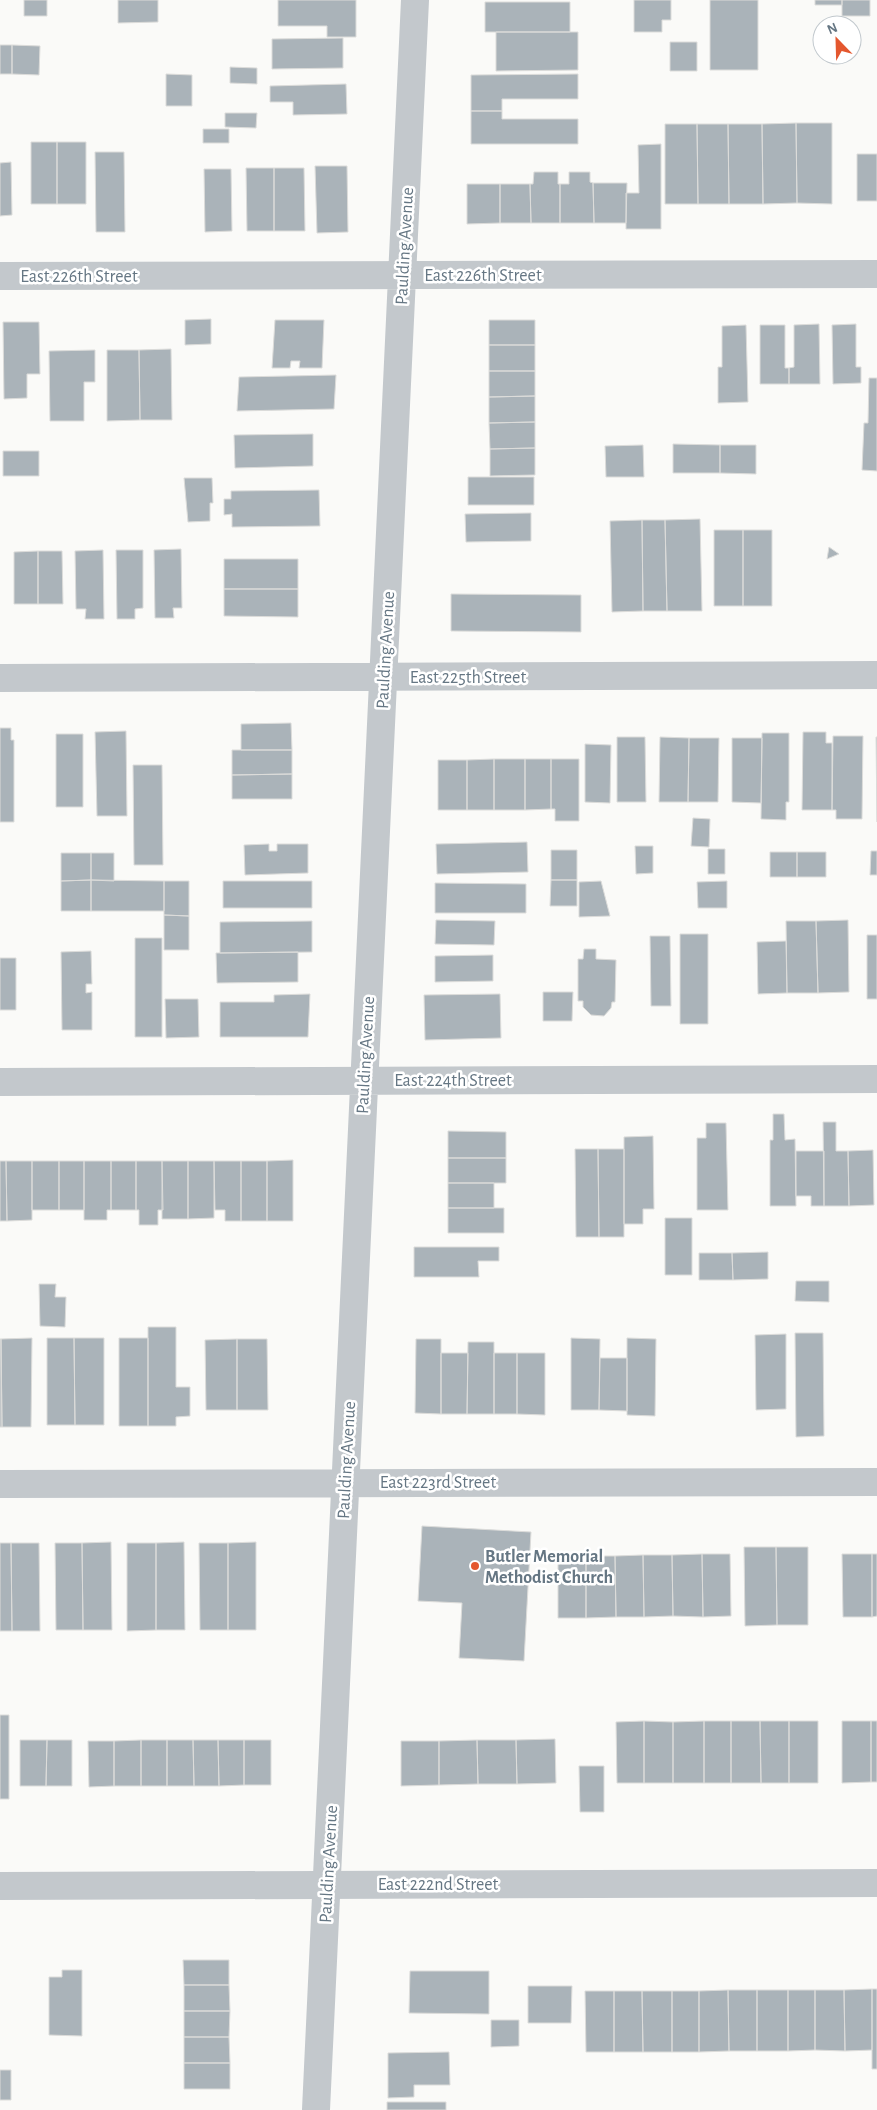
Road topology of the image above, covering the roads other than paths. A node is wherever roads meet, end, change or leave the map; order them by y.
1 (415, 0) edge
2 (877, 274) edge
3 (403, 275) junction
4 (0, 276) edge
5 (877, 675) edge
6 (384, 677) junction
7 (0, 678) edge
8 (877, 1079) edge
9 (364, 1080) junction
10 (0, 1082) edge
11 (345, 1482) junction
12 (877, 1482) edge
13 (0, 1484) edge
14 (877, 1883) edge
15 (327, 1885) junction
16 (0, 1886) edge
17 (316, 2110) edge

1 - 3 street, Paulding Avenue
2 - 3 street, East 226th Street
3 - 4 street, East 226th Street
3 - 6 street, Paulding Avenue
5 - 6 street, East 225th Street
6 - 7 street, East 225th Street
6 - 9 street, Paulding Avenue
8 - 9 street, East 224th Street
9 - 10 street, East 224th Street
9 - 11 street, Paulding Avenue
11 - 12 street, East 223rd Street
11 - 13 street, East 223rd Street
11 - 15 street, Paulding Avenue
14 - 15 street, East 222nd Street
15 - 16 street, East 222nd Street
15 - 17 street, Paulding Avenue

